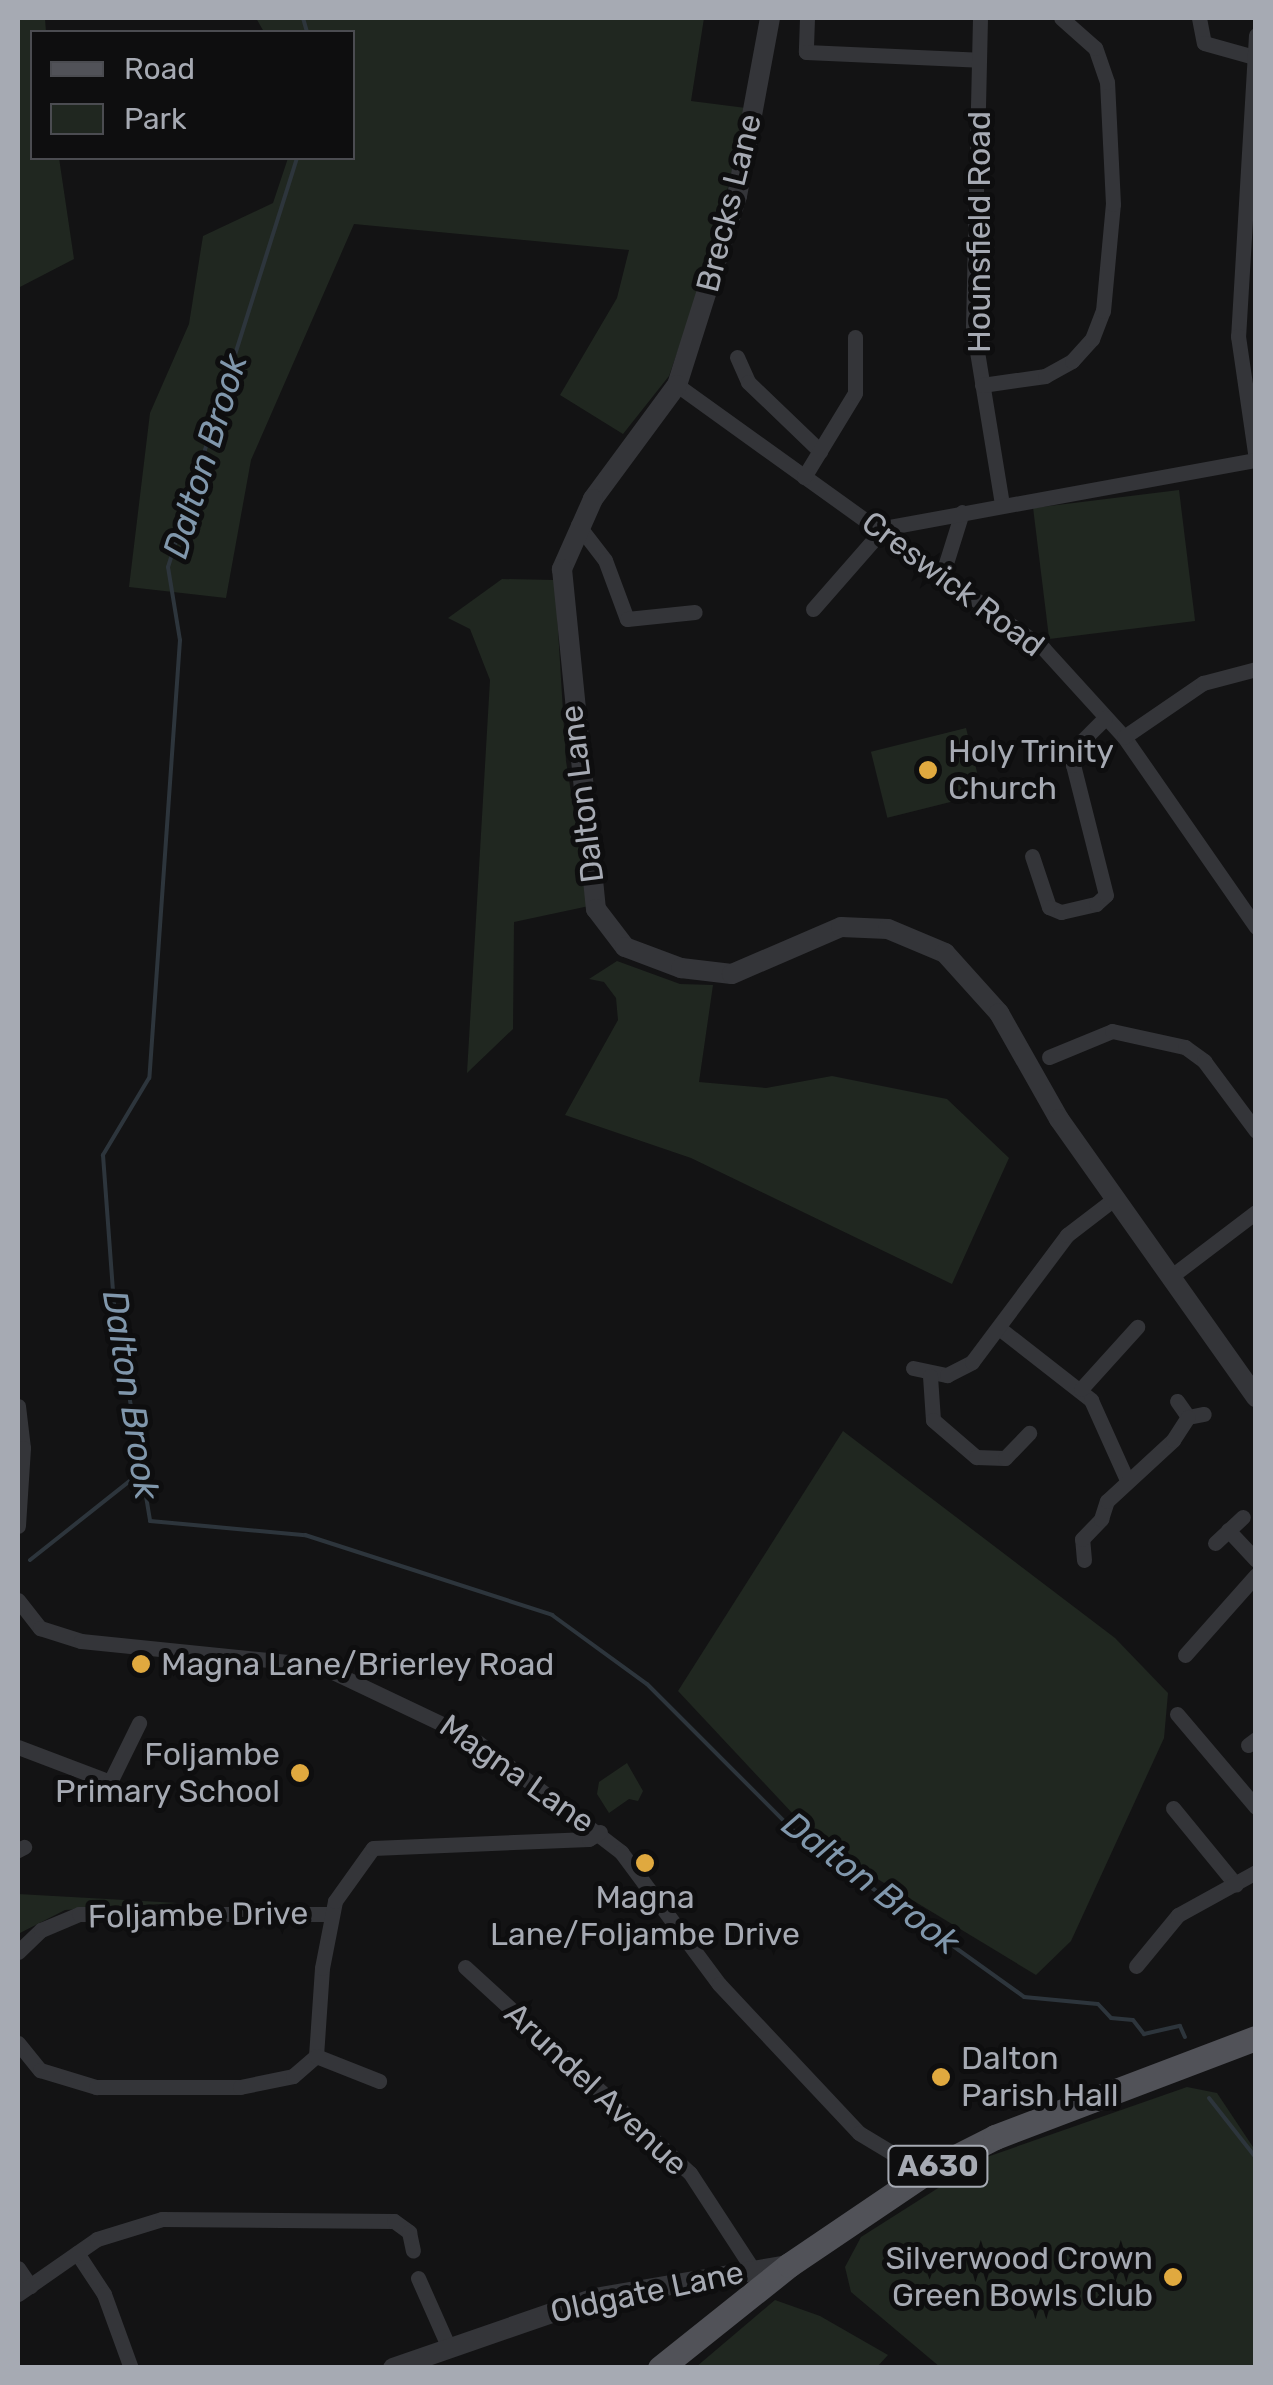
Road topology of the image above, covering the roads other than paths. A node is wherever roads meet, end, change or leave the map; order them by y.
1 (770, 18) edge
2 (807, 18) edge
3 (980, 18) edge
4 (1061, 18) edge
5 (1198, 18) edge
6 (1256, 35) edge
7 (1254, 57) edge
8 (979, 60) junction
9 (855, 337) dead end
10 (737, 357) dead end
11 (677, 385) junction
12 (982, 385) junction
13 (820, 450) junction
14 (1256, 460) edge
15 (804, 477) junction
16 (1002, 504) junction
17 (962, 512) junction
18 (578, 525) junction
19 (884, 528) junction
20 (942, 576) junction
21 (813, 609) dead end
22 (695, 612) dead end
23 (1256, 669) edge
24 (1105, 718) junction
25 (1124, 736) junction
26 (1032, 856) dead end
27 (1256, 926) edge
28 (1067, 1068) dead end
29 (1256, 1132) edge
30 (1114, 1199) junction
31 (1256, 1212) edge
32 (1169, 1278) junction
33 (1137, 1327) dead end
34 (999, 1328) junction
35 (913, 1368) dead end
36 (930, 1376) junction
37 (1080, 1389) junction
38 (1256, 1397) edge
39 (1177, 1401) dead end
40 (18, 1406) edge
41 (937, 1424) junction
42 (920, 1432) dead end
43 (1029, 1433) dead end
44 (998, 1461) junction
45 (1127, 1480) junction
46 (1000, 1481) dead end
47 (1242, 1517) dead end
48 (18, 1526) edge
49 (1228, 1530) junction
50 (1216, 1542) dead end
51 (1084, 1560) dead end
52 (1256, 1560) edge
53 (1256, 1575) edge
54 (18, 1600) edge
55 (23, 1625) edge
56 (1185, 1655) dead end
57 (1177, 1714) dead end
58 (140, 1723) dead end
59 (18, 1746) edge
60 (1256, 1807) edge
61 (1173, 1808) dead end
62 (600, 1832) junction
63 (1256, 1872) edge
64 (1236, 1886) junction
65 (331, 1914) junction
66 (20, 1946) edge
67 (1137, 1956) dead end
68 (465, 1967) dead end
69 (1256, 2038) edge
70 (18, 2043) edge
71 (316, 2056) junction
72 (378, 2081) dead end
73 (919, 2177) junction
74 (412, 2251) dead end
75 (76, 2253) junction
76 (789, 2265) junction
77 (18, 2268) edge
78 (752, 2268) junction
79 (418, 2278) dead end
80 (24, 2290) edge
81 (448, 2348) junction
82 (131, 2368) edge
83 (394, 2368) edge
84 (660, 2368) edge

1 - 11 street, Brecks Lane
2 - 8 street
3 - 8 street, Hounsfield Road
4 - 12 street
5 - 7 street
6 - 7 street
7 - 14 street
8 - 12 street, Hounsfield Road
9 - 13 street
10 - 13 street
11 - 15 street, Creswick Road
11 - 18 street, Dalton Lane
12 - 16 street, Hounsfield Road
13 - 15 street
14 - 16 street
15 - 19 street, Creswick Road
16 - 17 street
17 - 19 street
17 - 20 street
18 - 22 street
18 - 30 street, Dalton Lane
19 - 20 street, Creswick Road
19 - 21 street
20 - 24 street, Creswick Road
23 - 25 street
24 - 25 street, Creswick Road
24 - 26 street
25 - 27 street, Creswick Road
28 - 29 street
30 - 32 street, Dalton Lane
30 - 34 street
31 - 32 street
32 - 38 street, Dalton Lane
33 - 37 street
34 - 36 street
34 - 37 street
35 - 36 street
36 - 41 street
37 - 45 street
39 - 45 street
40 - 48 street
41 - 42 street
41 - 44 street
43 - 44 street
44 - 46 street
45 - 51 street
47 - 49 street
49 - 50 street
49 - 52 street
53 - 56 street
54 - 55 street, Magna Lane
55 - 62 street, Magna Lane
57 - 60 street
58 - 59 street
61 - 64 street
62 - 65 street, Foljambe Drive
62 - 73 street, Magna Lane
63 - 64 street
64 - 67 street
65 - 66 street, Foljambe Drive
65 - 71 street, Foljambe Drive
68 - 78 street, Arundel Avenue
69 - 73 main road, A630
70 - 71 street
71 - 72 street
73 - 76 main road, A630
74 - 75 street
75 - 80 street
75 - 82 street
76 - 78 street, Oldgate Lane
76 - 84 main road, A630
77 - 80 street
78 - 81 street, Oldgate Lane
79 - 81 street
81 - 83 street, Oldgate Lane

